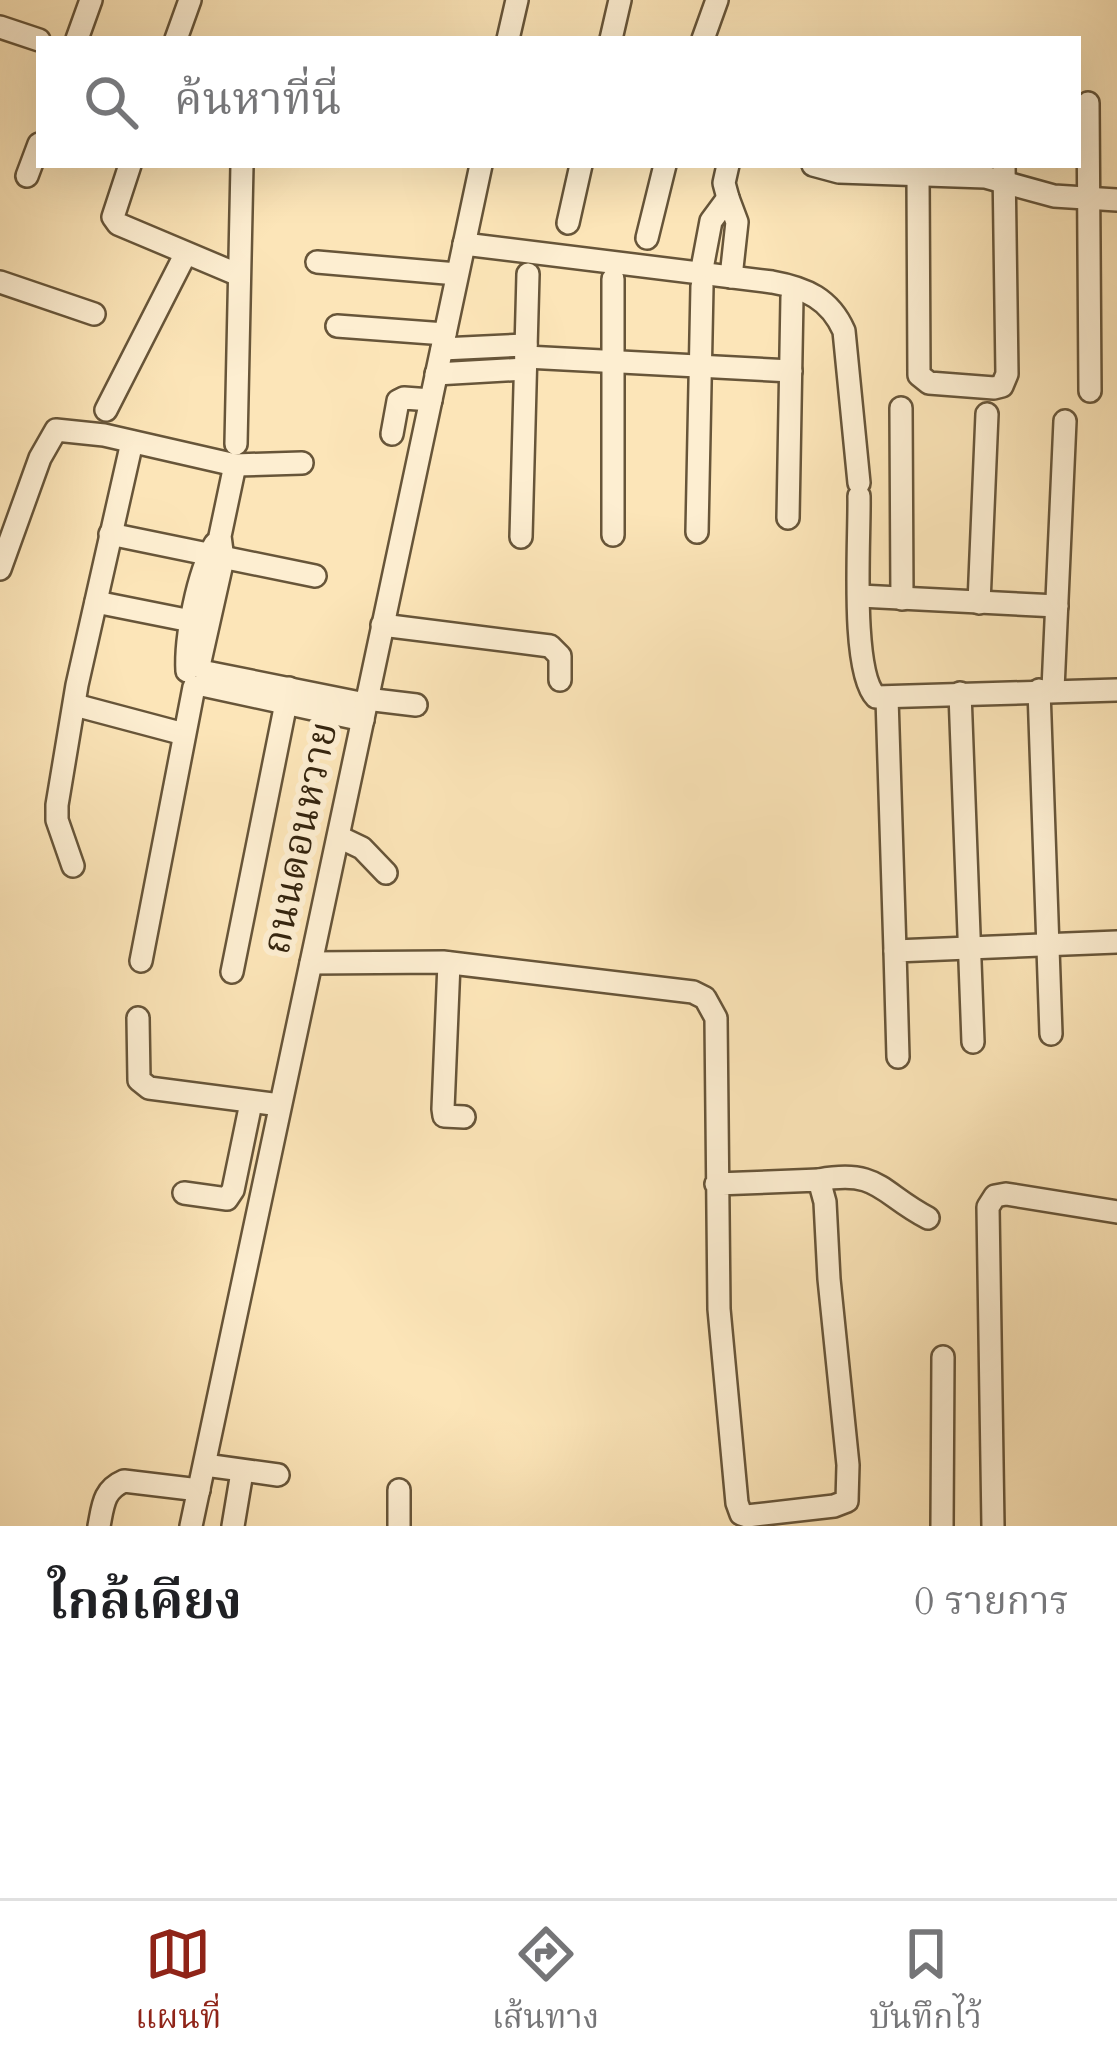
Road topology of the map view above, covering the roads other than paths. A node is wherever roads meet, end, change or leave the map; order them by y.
1 (91, 0) edge
2 (190, 0) edge
3 (517, 0) edge
4 (620, 0) edge
5 (716, 0) edge
6 (0, 27) edge
7 (78, 36) edge
8 (177, 36) edge
9 (509, 36) edge
10 (612, 36) edge
11 (704, 36) edge
12 (36, 39) edge
13 (1088, 103) dead end
14 (36, 152) edge
15 (129, 168) edge
16 (242, 168) edge
17 (481, 168) edge
18 (580, 168) edge
19 (663, 168) edge
20 (727, 168) edge
21 (824, 168) edge
22 (1004, 174) edge
23 (918, 175) junction
24 (27, 176) dead end
25 (728, 197) junction
26 (1088, 199) junction
27 (1117, 200) edge
28 (568, 223) dead end
29 (647, 238) dead end
30 (464, 244) junction
31 (185, 255) junction
32 (317, 262) dead end
33 (457, 274) junction
34 (528, 274) dead end
35 (239, 275) junction
36 (730, 277) junction
37 (613, 279) dead end
38 (702, 280) junction
39 (0, 282) edge
40 (792, 296) dead end
41 (94, 314) dead end
42 (337, 326) dead end
43 (443, 341) junction
44 (525, 357) junction
45 (613, 361) junction
46 (700, 365) junction
47 (791, 371) junction
48 (436, 374) junction
49 (1090, 392) dead end
50 (430, 400) junction
51 (902, 408) dead end
52 (106, 410) dead end
53 (987, 414) dead end
54 (1065, 421) dead end
55 (392, 434) dead end
56 (132, 442) junction
57 (236, 454) junction
58 (302, 463) dead end
59 (788, 518) dead end
60 (697, 532) dead end
61 (110, 534) junction
62 (613, 535) dead end
63 (521, 537) dead end
64 (217, 550) junction
65 (0, 569) edge
66 (316, 576) dead end
67 (860, 596) junction
68 (902, 599) junction
69 (96, 602) junction
70 (979, 603) junction
71 (1057, 606) junction
72 (200, 622) junction
73 (382, 625) junction
74 (197, 676) junction
75 (560, 680) dead end
76 (1046, 690) junction
77 (1117, 690) edge
78 (960, 693) junction
79 (287, 696) junction
80 (887, 698) junction
81 (75, 705) junction
82 (416, 705) dead end
83 (365, 708) junction
84 (184, 734) junction
85 (339, 838) junction
86 (73, 866) dead end
87 (386, 873) dead end
88 (1117, 942) edge
89 (1046, 944) junction
90 (970, 948) junction
91 (895, 951) junction
92 (141, 961) dead end
93 (311, 963) junction
94 (449, 963) junction
95 (232, 972) dead end
96 (138, 1018) dead end
97 (1051, 1034) dead end
98 (973, 1042) dead end
99 (898, 1057) dead end
100 (251, 1102) junction
101 (280, 1106) junction
102 (464, 1118) dead end
103 (819, 1180) junction
104 (716, 1184) junction
105 (184, 1193) dead end
106 (1117, 1212) edge
107 (928, 1218) dead end
108 (943, 1357) dead end
109 (205, 1465) junction
110 (242, 1472) junction
111 (278, 1475) dead end
112 (199, 1490) junction
113 (399, 1490) dead end
114 (99, 1526) edge
115 (191, 1526) edge
116 (233, 1526) edge
117 (399, 1526) edge
118 (942, 1526) edge
119 (994, 1526) edge

1 - 7 street
2 - 8 street
3 - 9 street
4 - 10 street
5 - 11 street
6 - 12 street
13 - 26 street
14 - 24 street
15 - 31 street
16 - 35 street
17 - 30 street, ถนนดอนหวาย
18 - 28 street
19 - 29 street
20 - 25 street
21 - 23 street
22 - 23 street
22 - 23 street
22 - 26 street
25 - 36 street
25 - 38 street
26 - 27 street
26 - 49 street
30 - 33 street, ถนนดอนหวาย
30 - 38 street
31 - 35 street
31 - 52 street
32 - 33 street
33 - 43 street, ถนนดอนหวาย
34 - 44 street
35 - 57 street
36 - 38 street
36 - 67 street
37 - 45 street
38 - 46 street
39 - 41 street
40 - 47 street
42 - 43 street
43 - 44 street
43 - 48 street, ถนนดอนหวาย
44 - 45 street
44 - 48 street
44 - 63 street
45 - 46 street
45 - 62 street
46 - 47 street
46 - 60 street
47 - 59 street
48 - 50 street, ถนนดอนหวาย
50 - 55 street
50 - 73 street, ถนนดอนหวาย
51 - 68 street
53 - 70 street
54 - 71 street
56 - 57 street
56 - 61 street
56 - 65 street
57 - 58 street
57 - 64 street
61 - 64 street
61 - 69 street
64 - 66 street
64 - 72 street
67 - 68 street
67 - 80 street
68 - 70 street
69 - 72 street
69 - 81 street
70 - 71 street
71 - 76 street
72 - 74 street
73 - 75 street
73 - 83 street, ถนนดอนหวาย
74 - 79 street
74 - 84 street
76 - 77 street
76 - 78 street
76 - 89 street
78 - 80 street
78 - 90 street
79 - 83 street
79 - 95 street
80 - 91 street
81 - 84 street
81 - 86 street
82 - 83 street
83 - 85 street, ถนนดอนหวาย
84 - 92 street
85 - 87 street
85 - 93 street, ถนนดอนหวาย
88 - 89 street
89 - 90 street
89 - 97 street
90 - 91 street
90 - 98 street
91 - 99 street
93 - 94 street
93 - 101 street, ถนนดอนหวาย
94 - 102 street
94 - 104 street
96 - 100 street
100 - 101 street
100 - 105 street
101 - 109 street, ถนนดอนหวาย
103 - 104 street
103 - 104 street
103 - 107 street
106 - 119 street
108 - 118 street
109 - 110 street
109 - 112 street, ถนนดอนหวาย
110 - 111 street
110 - 116 street
112 - 114 street
112 - 115 street, ถนนดอนหวาย
113 - 117 street

